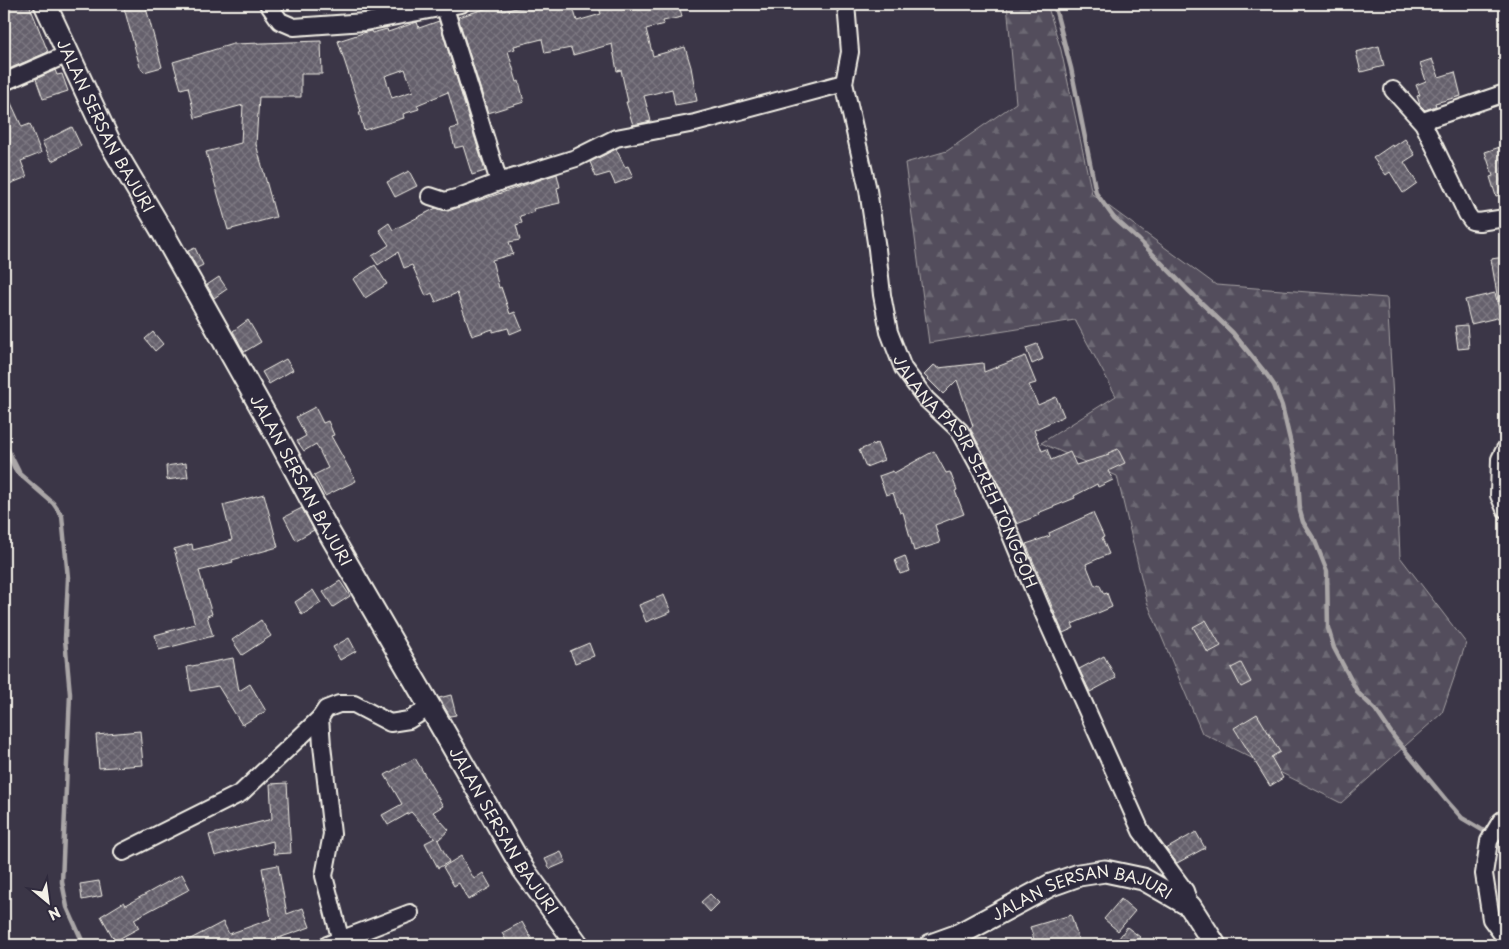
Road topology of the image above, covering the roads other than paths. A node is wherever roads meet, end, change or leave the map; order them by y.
1 (45, 4) edge
2 (268, 4) edge
3 (846, 4) edge
4 (453, 6) edge
5 (68, 54) junction
6 (4, 82) edge
7 (844, 83) junction
8 (1393, 90) dead end
9 (1505, 93) edge
10 (1423, 123) junction
11 (499, 182) junction
12 (430, 196) dead end
13 (1505, 218) edge
14 (1505, 449) edge
15 (1505, 509) edge
16 (430, 707) junction
17 (320, 718) junction
18 (1505, 818) edge
19 (124, 852) dead end
20 (1190, 906) junction
21 (410, 912) dead end
22 (1505, 938) edge
23 (337, 944) edge
24 (578, 945) edge
25 (931, 945) edge
26 (1215, 945) edge

1 - 5 main road, JALAN SERSAN BAJURI
2 - 4 street
3 - 7 street, JALANA PASIR SEREH TONGGOH
4 - 11 street
5 - 6 street
5 - 16 main road, JALAN SERSAN BAJURI
7 - 11 street
7 - 20 street, JALANA PASIR SEREH TONGGOH
8 - 10 street
9 - 10 street
10 - 13 street
11 - 12 street
14 - 15 street
16 - 17 street
16 - 24 main road, JALAN SERSAN BAJURI
17 - 19 street
17 - 23 street
18 - 22 street
20 - 25 main road, JALAN SERSAN BAJURI
20 - 26 main road, JALAN SERSAN BAJURI
21 - 23 street

